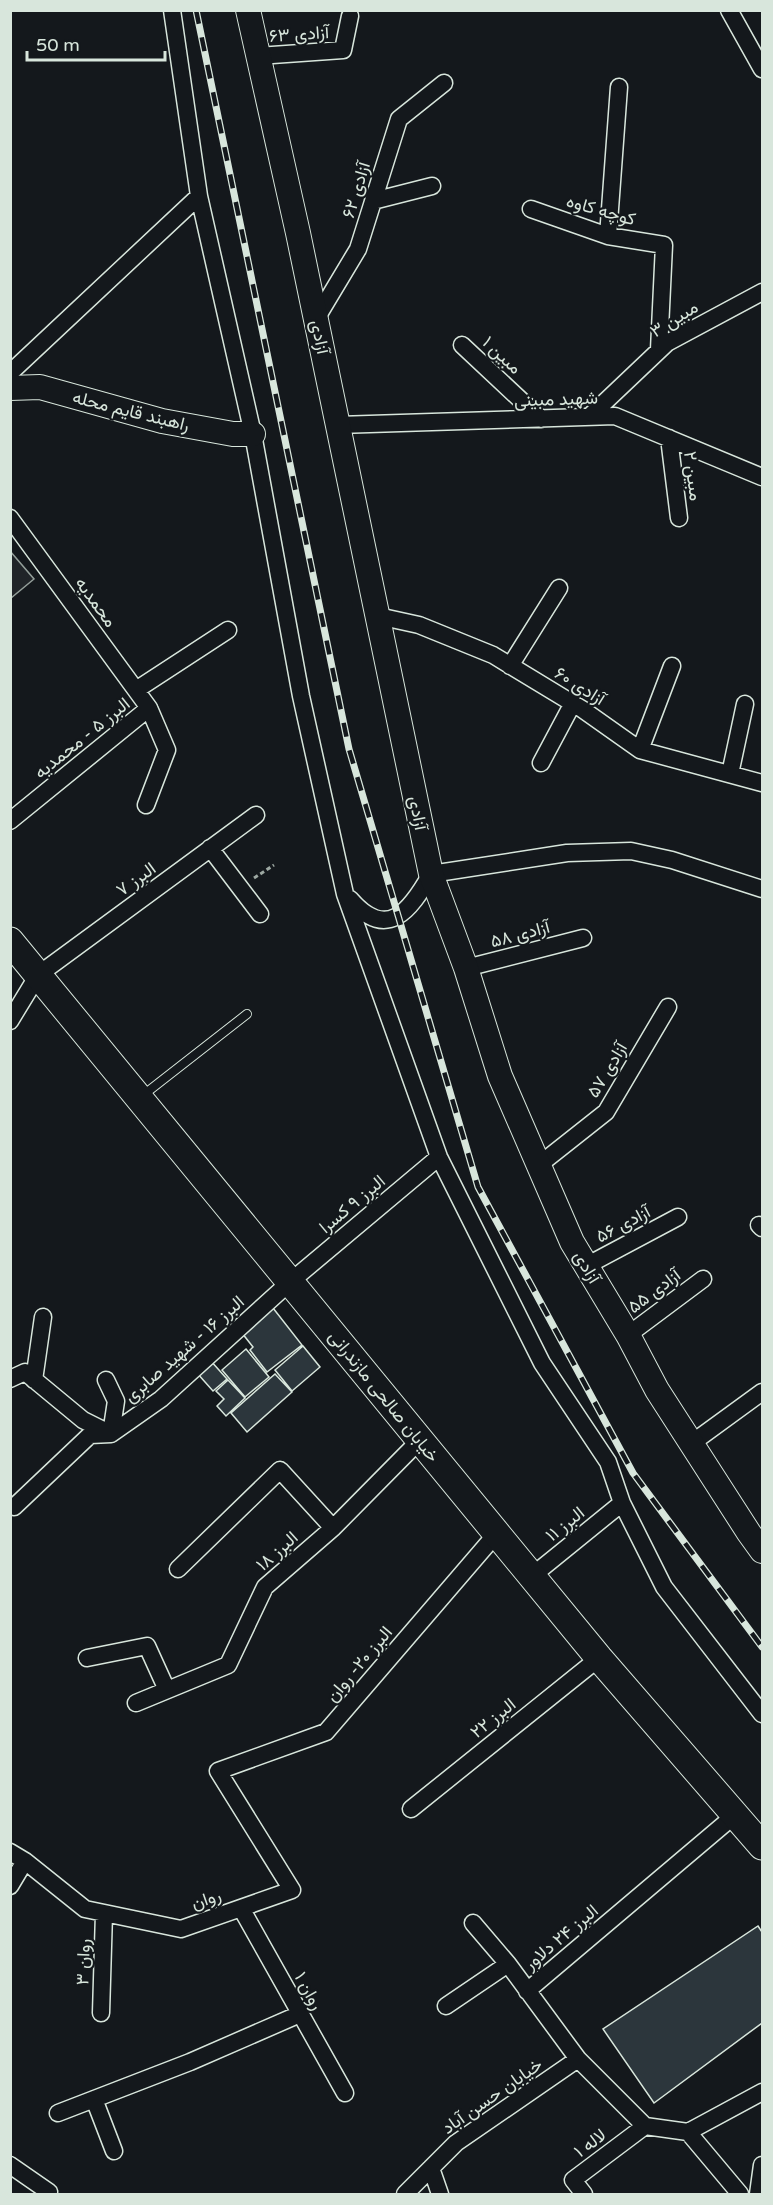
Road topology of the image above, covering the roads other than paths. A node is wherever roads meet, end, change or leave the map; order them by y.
1 (172, 10) edge
2 (248, 10) edge
3 (729, 10) edge
4 (350, 16) dead end
5 (258, 56) junction
6 (762, 69) edge
7 (444, 83) dead end
8 (619, 87) dead end
9 (432, 186) dead end
10 (199, 196) junction
11 (373, 201) junction
12 (531, 209) dead end
13 (608, 236) junction
14 (762, 292) edge
15 (316, 319) junction
16 (462, 345) dead end
17 (659, 350) junction
18 (10, 374) edge
19 (10, 387) edge
20 (589, 417) junction
21 (541, 419) junction
22 (338, 425) junction
23 (253, 434) junction
24 (669, 438) junction
25 (762, 477) edge
26 (10, 518) edge
27 (679, 518) dead end
28 (559, 588) dead end
29 (378, 616) junction
30 (228, 630) dead end
31 (510, 666) junction
32 (672, 666) dead end
33 (136, 690) junction
34 (573, 704) junction
35 (745, 704) dead end
36 (149, 708) junction
37 (640, 750) junction
38 (541, 763) dead end
39 (730, 774) junction
40 (762, 783) edge
41 (146, 805) dead end
42 (256, 815) dead end
43 (10, 821) edge
44 (210, 848) junction
45 (431, 874) junction
46 (762, 889) edge
47 (345, 894) junction
48 (260, 914) dead end
49 (583, 938) dead end
50 (10, 941) edge
51 (466, 968) junction
52 (38, 975) junction
53 (668, 1006) dead end
54 (247, 1014) dead end
55 (10, 1021) edge
56 (139, 1098) junction
57 (439, 1157) junction
58 (539, 1165) junction
59 (678, 1217) dead end
60 (586, 1266) junction
61 (703, 1279) dead end
62 (290, 1282) junction
63 (43, 1317) dead end
64 (628, 1335) junction
65 (10, 1378) edge
66 (34, 1380) junction
67 (106, 1380) dead end
68 (762, 1392) edge
69 (111, 1434) junction
70 (420, 1440) junction
71 (692, 1443) junction
72 (622, 1503) junction
73 (14, 1507) dead end
74 (333, 1528) junction
75 (497, 1533) junction
76 (762, 1551) edge
77 (178, 1569) dead end
78 (532, 1576) junction
79 (87, 1658) dead end
80 (599, 1658) junction
81 (167, 1690) junction
82 (136, 1703) dead end
83 (762, 1714) edge
84 (218, 1771) joint
85 (411, 1809) dead end
86 (735, 1815) junction
87 (762, 1846) edge
88 (18, 1857) edge
89 (10, 1886) edge
90 (241, 1908) junction
91 (104, 1913) junction
92 (473, 1923) dead end
93 (508, 1964) junction
94 (527, 1991) junction
95 (446, 2006) dead end
96 (101, 2013) dead end
97 (300, 2014) junction
98 (578, 2059) junction
99 (345, 2092) dead end
100 (762, 2092) edge
101 (94, 2099) junction
102 (58, 2113) dead end
103 (645, 2126) junction
104 (688, 2132) junction
105 (114, 2151) dead end
106 (10, 2165) edge
107 (762, 2165) edge
108 (431, 2168) junction
109 (49, 2192) dead end
110 (405, 2194) edge
111 (440, 2194) edge
112 (584, 2194) edge
113 (740, 2194) edge
114 (758, 2194) edge

1 - 10 street
2 - 5 main road, آزادی
3 - 6 street
4 - 5 street, آزادی ۶۳
5 - 15 main road, آزادی
7 - 11 street, آزادی ۶۲
8 - 13 street
9 - 11 street
10 - 18 street
10 - 23 street
11 - 15 street, آزادی ۶۲
12 - 13 street, کوچه کاوه
13 - 17 street, کوچه کاوه
14 - 17 street, مبین ۳
15 - 22 main road, آزادی
16 - 21 street, مبین ۱
17 - 20 street, مبین ۳
19 - 23 main road, راهبند قایم محله
20 - 21 street, شهید مبینی
20 - 24 street, شهید مبینی
21 - 22 street, شهید مبینی
22 - 29 main road, آزادی
23 - 47 street
24 - 25 street, شهید مبینی
24 - 27 street, مبین ۲
26 - 33 street, محمدیه
28 - 31 street
29 - 31 street, آزادی ۶۰
29 - 45 main road, آزادی
30 - 33 street
31 - 34 street, آزادی ۶۰
32 - 37 street
33 - 36 street, محمدیه
34 - 37 street, آزادی ۶۰
34 - 38 street
35 - 39 street
36 - 41 street, محمدیه
36 - 43 street, البرز ۵ - محمدیه
37 - 39 street, آزادی ۶۰
39 - 40 street, آزادی ۶۰
42 - 44 street, البرز ۷
44 - 48 street
44 - 52 street, البرز ۷
45 - 46 street
45 - 47 street
45 - 51 main road, آزادی
47 - 57 street
49 - 51 street, آزادی ۵۸
50 - 52 main road, خیابان صالحی مازندرانی
51 - 58 main road, آزادی
52 - 55 street
52 - 56 main road, خیابان صالحی مازندرانی
53 - 58 street, آزادی ۵۷
54 - 56 lane
56 - 62 main road, خیابان صالحی مازندرانی
57 - 62 street, البرز ۹ کسرا
57 - 72 street
58 - 60 main road, آزادی
59 - 60 street, آزادی ۵۶
60 - 64 main road, آزادی
61 - 64 street, آزادی ۵۵
62 - 69 street, البرز ۱۶ - شهید صابری
62 - 70 main road, خیابان صالحی مازندرانی
63 - 66 street
64 - 71 main road, آزادی
65 - 66 street
66 - 69 street
67 - 69 street
68 - 71 street
69 - 73 street
70 - 74 street, البرز ۱۸
70 - 75 main road, خیابان صالحی مازندرانی
71 - 76 main road, آزادی
72 - 78 street, البرز ۱۱
72 - 83 street
74 - 77 street
74 - 81 street, البرز ۱۸
75 - 78 main road, خیابان صالحی مازندرانی
75 - 84 street, البرز ۲۰- روان
78 - 80 main road, خیابان صالحی مازندرانی
79 - 81 street
80 - 85 street, البرز ۲۲
80 - 86 main road, خیابان صالحی مازندرانی
81 - 82 street, البرز ۱۸
84 - 90 street, روان
86 - 87 main road, خیابان صالحی مازندرانی
86 - 94 street, البرز ۲۴ دلاور
88 - 89 street
88 - 91 street, روان
90 - 91 street, روان
90 - 97 street, روان ۱
91 - 96 street, روان ۳
92 - 93 street
93 - 94 street
93 - 95 street
94 - 98 street, البرز ۲۴ دلاور
97 - 99 street, روان ۱
97 - 101 street
98 - 103 street, البرز ۲۴ دلاور
98 - 108 street, خیابان حسن آباد
100 - 104 street
101 - 102 street
101 - 105 street
103 - 104 street
103 - 112 street, لاله ۱
104 - 113 street
106 - 109 street
107 - 114 street
108 - 110 street, خیابان حسن آباد
108 - 111 street

